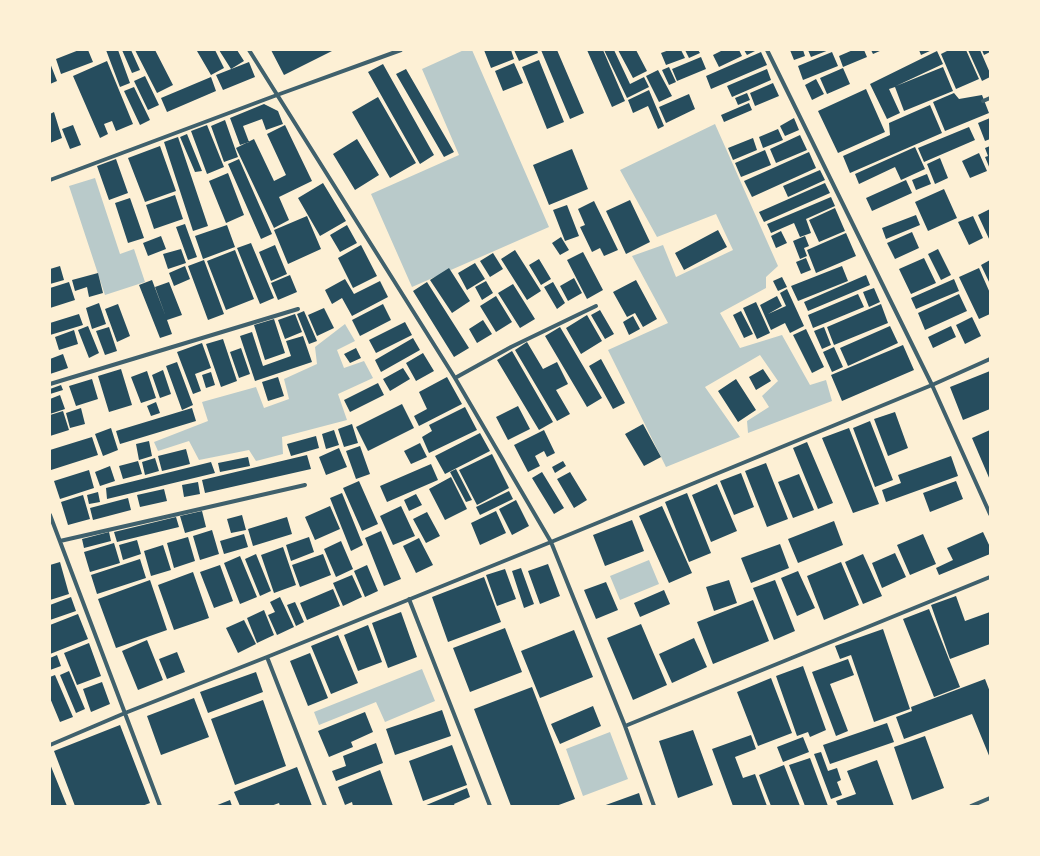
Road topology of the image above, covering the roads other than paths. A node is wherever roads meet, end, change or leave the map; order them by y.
1 (249, 50) edge
2 (401, 50) edge
3 (767, 50) edge
4 (276, 95) junction
5 (990, 98) edge
6 (983, 100) dead end
7 (50, 180) edge
8 (596, 306) dead end
9 (298, 309) dead end
10 (990, 359) edge
11 (456, 378) junction
12 (50, 384) edge
13 (932, 385) junction
14 (305, 486) dead end
15 (990, 514) edge
16 (50, 515) edge
17 (60, 541) junction
18 (551, 542) junction
19 (990, 578) edge
20 (409, 598) junction
21 (268, 657) junction
22 (125, 713) junction
23 (625, 726) junction
24 (50, 745) edge
25 (990, 798) edge
26 (160, 806) edge
27 (325, 806) edge
28 (490, 806) edge
29 (654, 806) edge
30 (971, 806) edge

1 - 4 street
2 - 4 street
3 - 13 street
4 - 7 street
4 - 11 street
5 - 6 street
8 - 11 street
9 - 12 street
10 - 13 street
11 - 18 street
13 - 15 street
13 - 18 street
14 - 17 street
16 - 17 street
17 - 22 street
18 - 20 street
18 - 23 street
19 - 23 street
20 - 21 street
20 - 28 street
21 - 22 street
21 - 27 street
22 - 24 street
22 - 26 street
23 - 29 street
25 - 30 street

